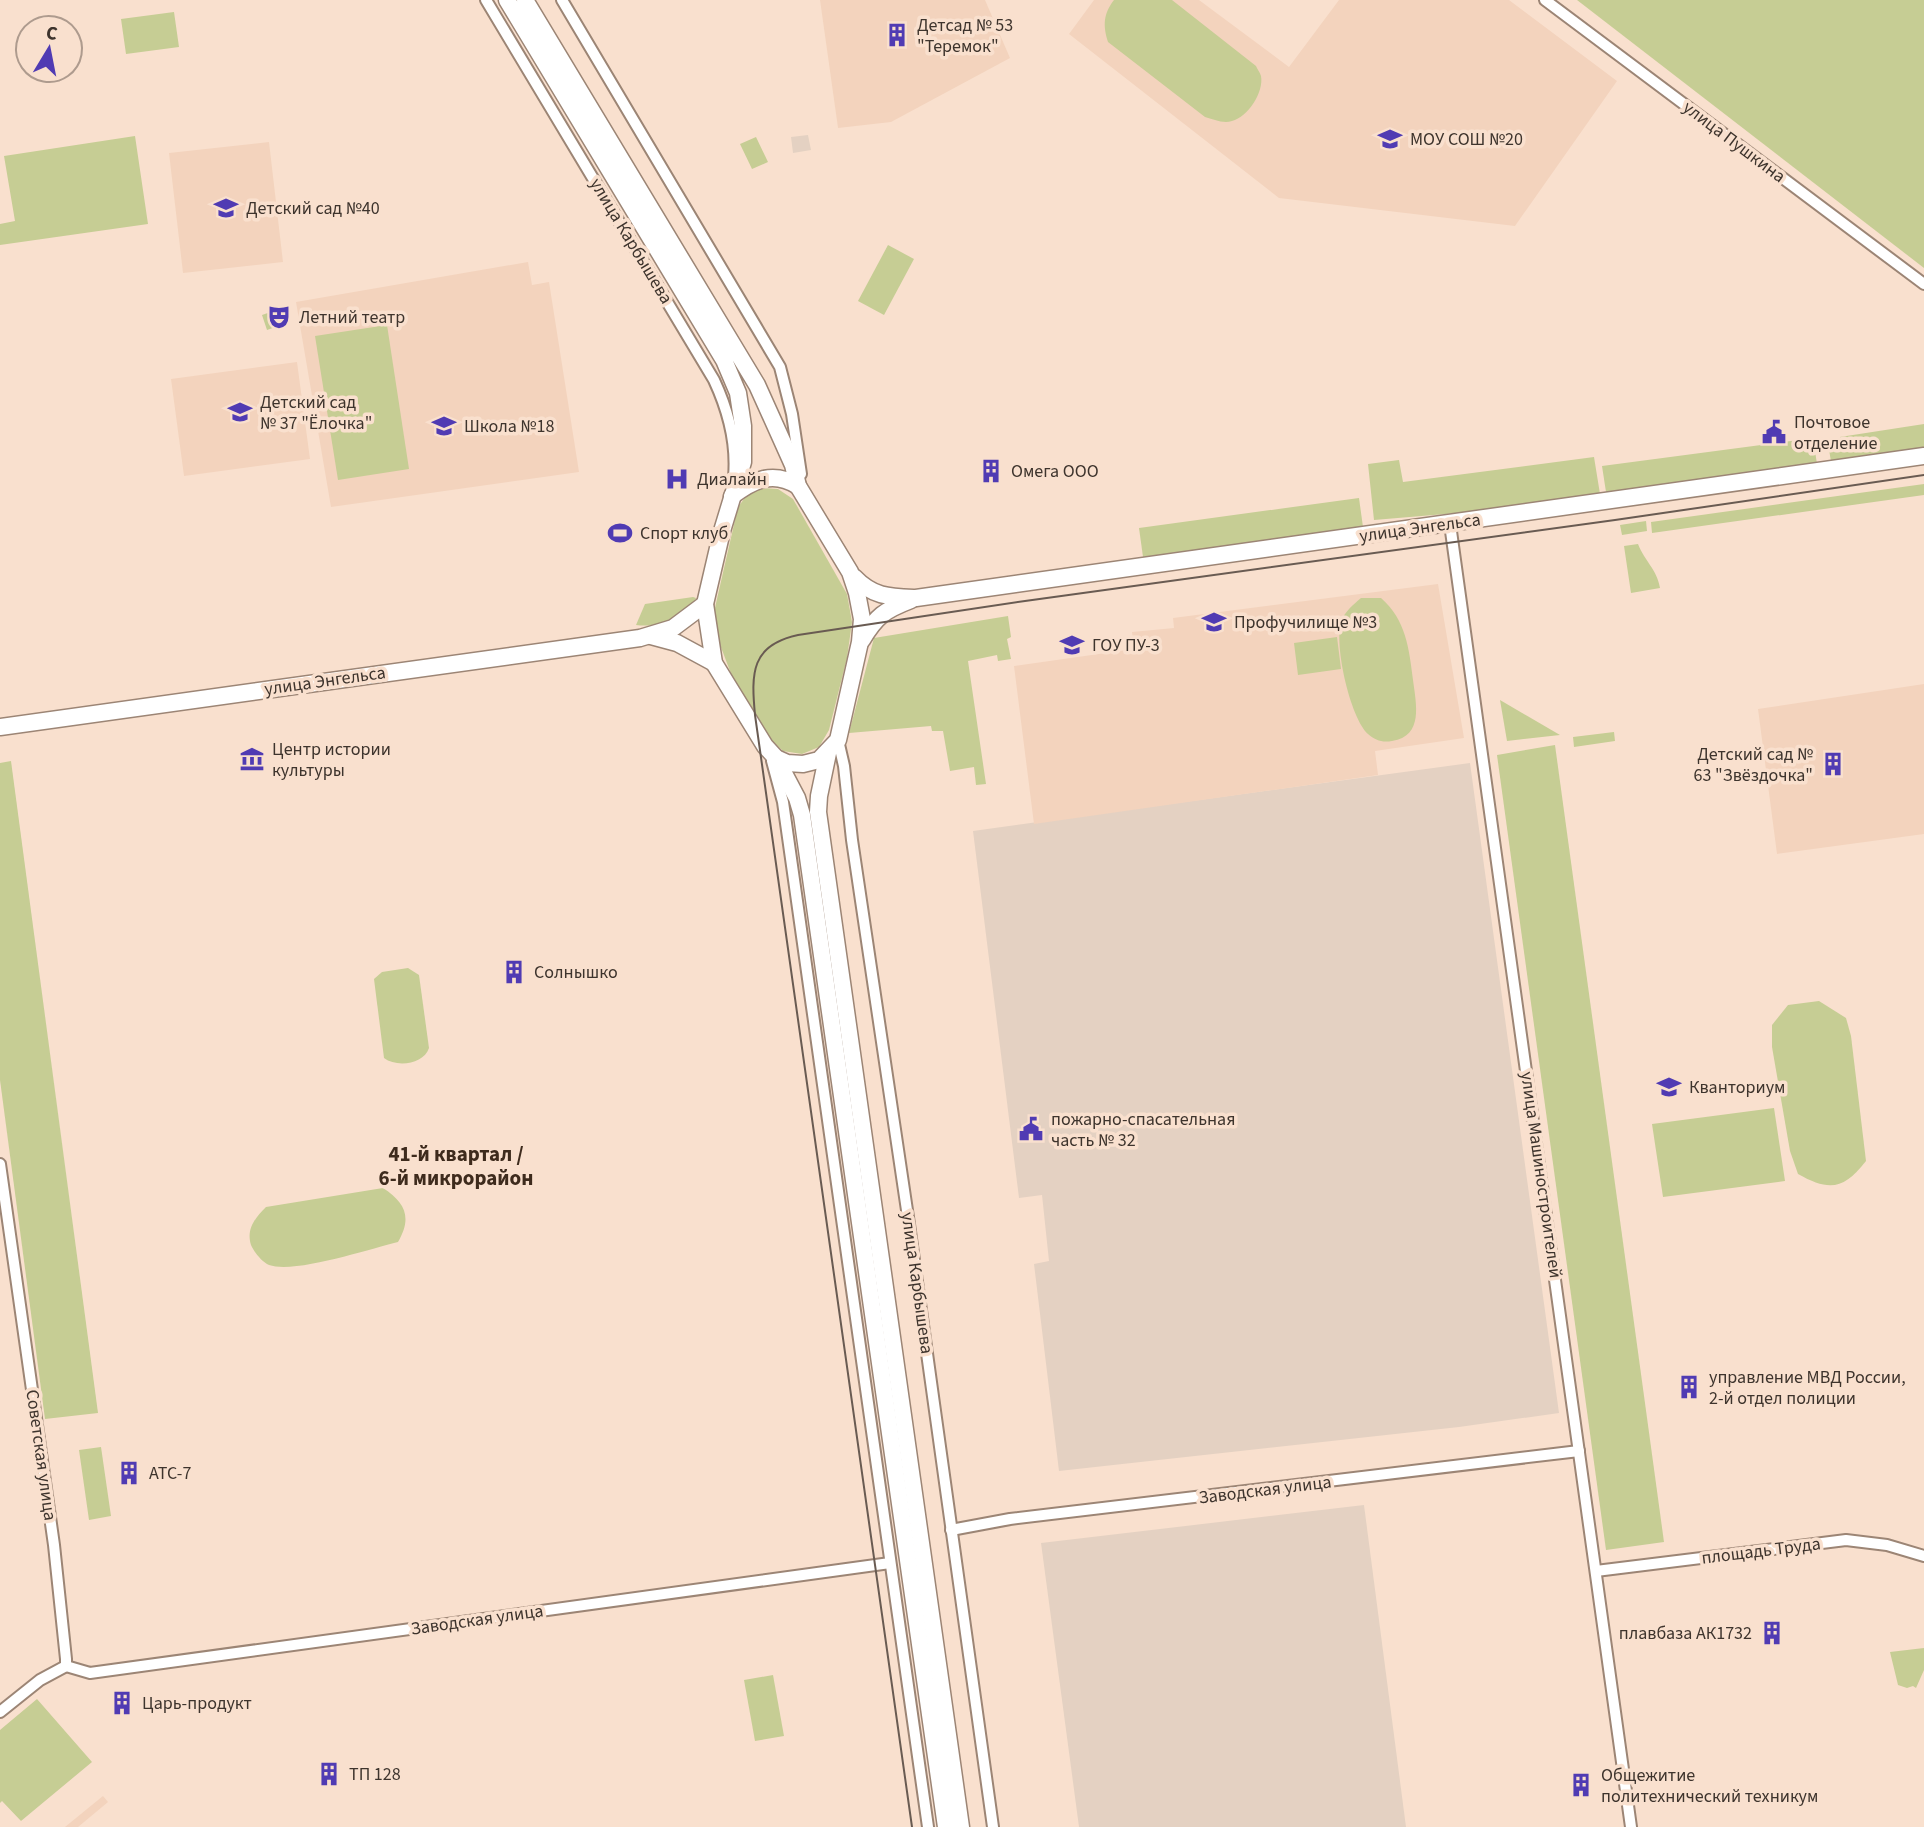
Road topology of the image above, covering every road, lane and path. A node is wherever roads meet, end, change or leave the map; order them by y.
1 (486, 0) edge
2 (507, 0) edge
3 (525, 0) edge
4 (562, 0) edge
5 (1545, 0) edge
6 (1924, 284) edge
7 (1924, 456) edge
8 (799, 489) junction
9 (732, 496) junction
10 (1450, 524) junction
11 (850, 572) junction
12 (916, 598) junction
13 (705, 604) junction
14 (651, 636) junction
15 (860, 642) junction
16 (714, 663) junction
17 (0, 727) edge
18 (833, 747) junction
19 (773, 755) junction
20 (0, 1164) edge
21 (1579, 1451) junction
22 (951, 1530) junction
23 (1924, 1556) edge
24 (890, 1563) junction
25 (1597, 1571) junction
26 (66, 1666) junction
27 (0, 1712) edge
28 (928, 1827) edge
29 (946, 1827) edge
30 (961, 1827) edge
31 (993, 1827) edge
32 (1631, 1827) edge

1 - 9 street, улица Карбышева
2 - 9 street, улица Карбышева
3 - 8 street, улица Карбышева
4 - 8 street, улица Карбышева
5 - 6 street, улица Пушкина
7 - 10 street, улица Энгельса
8 - 9 street
8 - 11 street, улица Карбышева
9 - 13 street, улица Карбышева
10 - 12 street, улица Энгельса
10 - 21 street, улица Машиностроителей
11 - 12 street, улица Энгельса
11 - 15 street, улица Карбышева
12 - 15 street, улица Энгельса
13 - 14 street, улица Энгельса
13 - 16 street, улица Карбышева
14 - 16 street, улица Энгельса
14 - 17 street, улица Энгельса
15 - 18 street, улица Карбышева
16 - 19 street, улица Карбышева
18 - 19 street
18 - 22 street, улица Карбышева
18 - 30 street, улица Карбышева
19 - 24 street, улица Карбышева
19 - 29 street, улица Карбышева
20 - 26 street, Советская улица
21 - 22 street, Заводская улица
21 - 25 street, улица Машиностроителей
22 - 31 street, улица Карбышева
23 - 25 street, площадь Труда
24 - 26 street, Заводская улица
24 - 28 street, улица Карбышева
25 - 32 street, улица Машиностроителей
26 - 27 street

